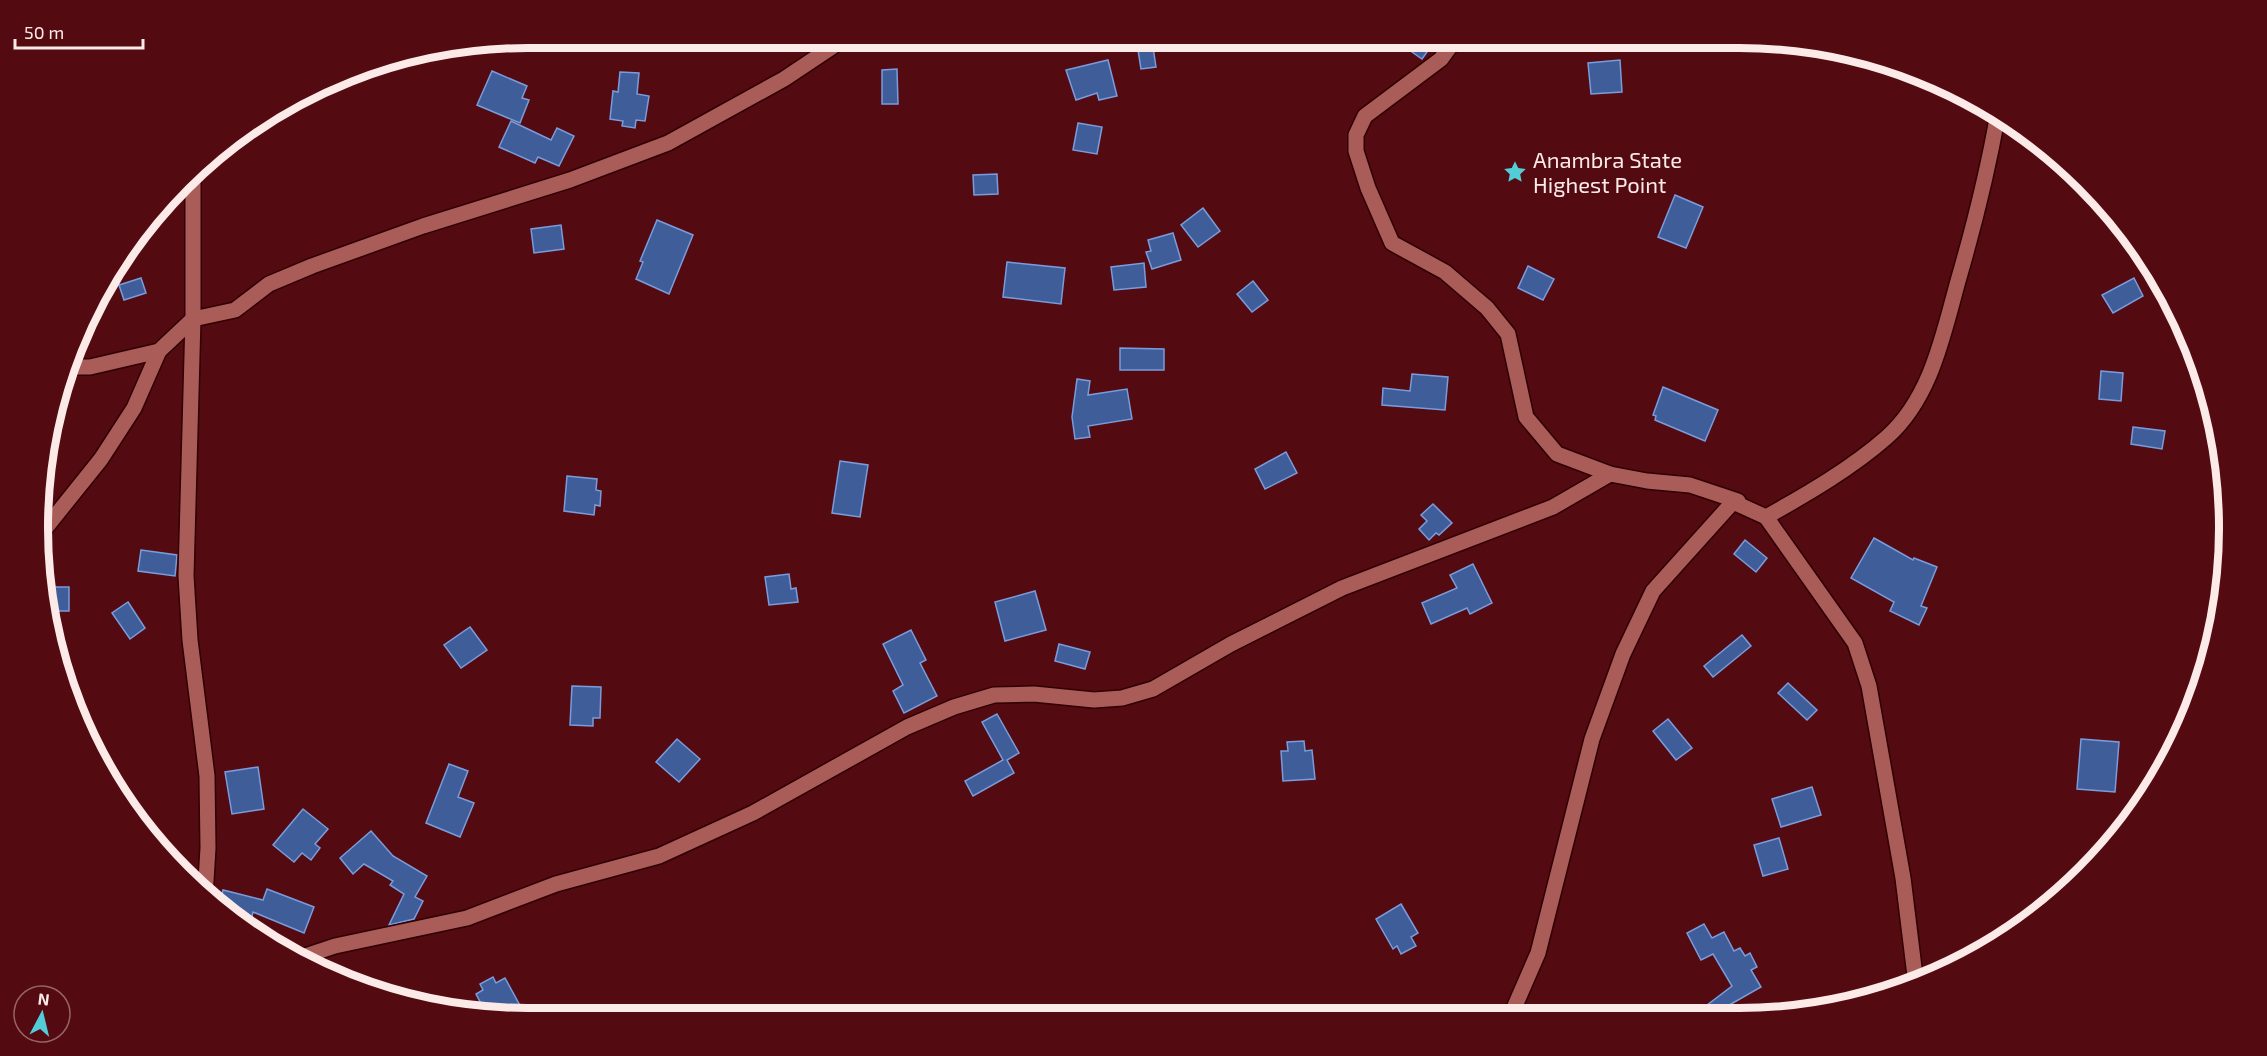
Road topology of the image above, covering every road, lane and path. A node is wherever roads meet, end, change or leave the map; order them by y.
1 (830, 48) edge
2 (1449, 48) edge
3 (1996, 123) edge
4 (193, 185) edge
5 (193, 319) junction
6 (159, 351) junction
7 (76, 367) edge
8 (1610, 474) junction
9 (1733, 502) junction
10 (1766, 517) junction
11 (48, 525) edge
12 (206, 883) edge
13 (309, 955) edge
14 (1915, 974) edge
15 (1514, 1008) edge

1 - 5 street
2 - 8 street
3 - 10 street
4 - 5 street
5 - 6 street
5 - 12 street
6 - 7 street
6 - 11 street
8 - 9 street
8 - 13 street
9 - 10 street
9 - 15 street
10 - 14 street

